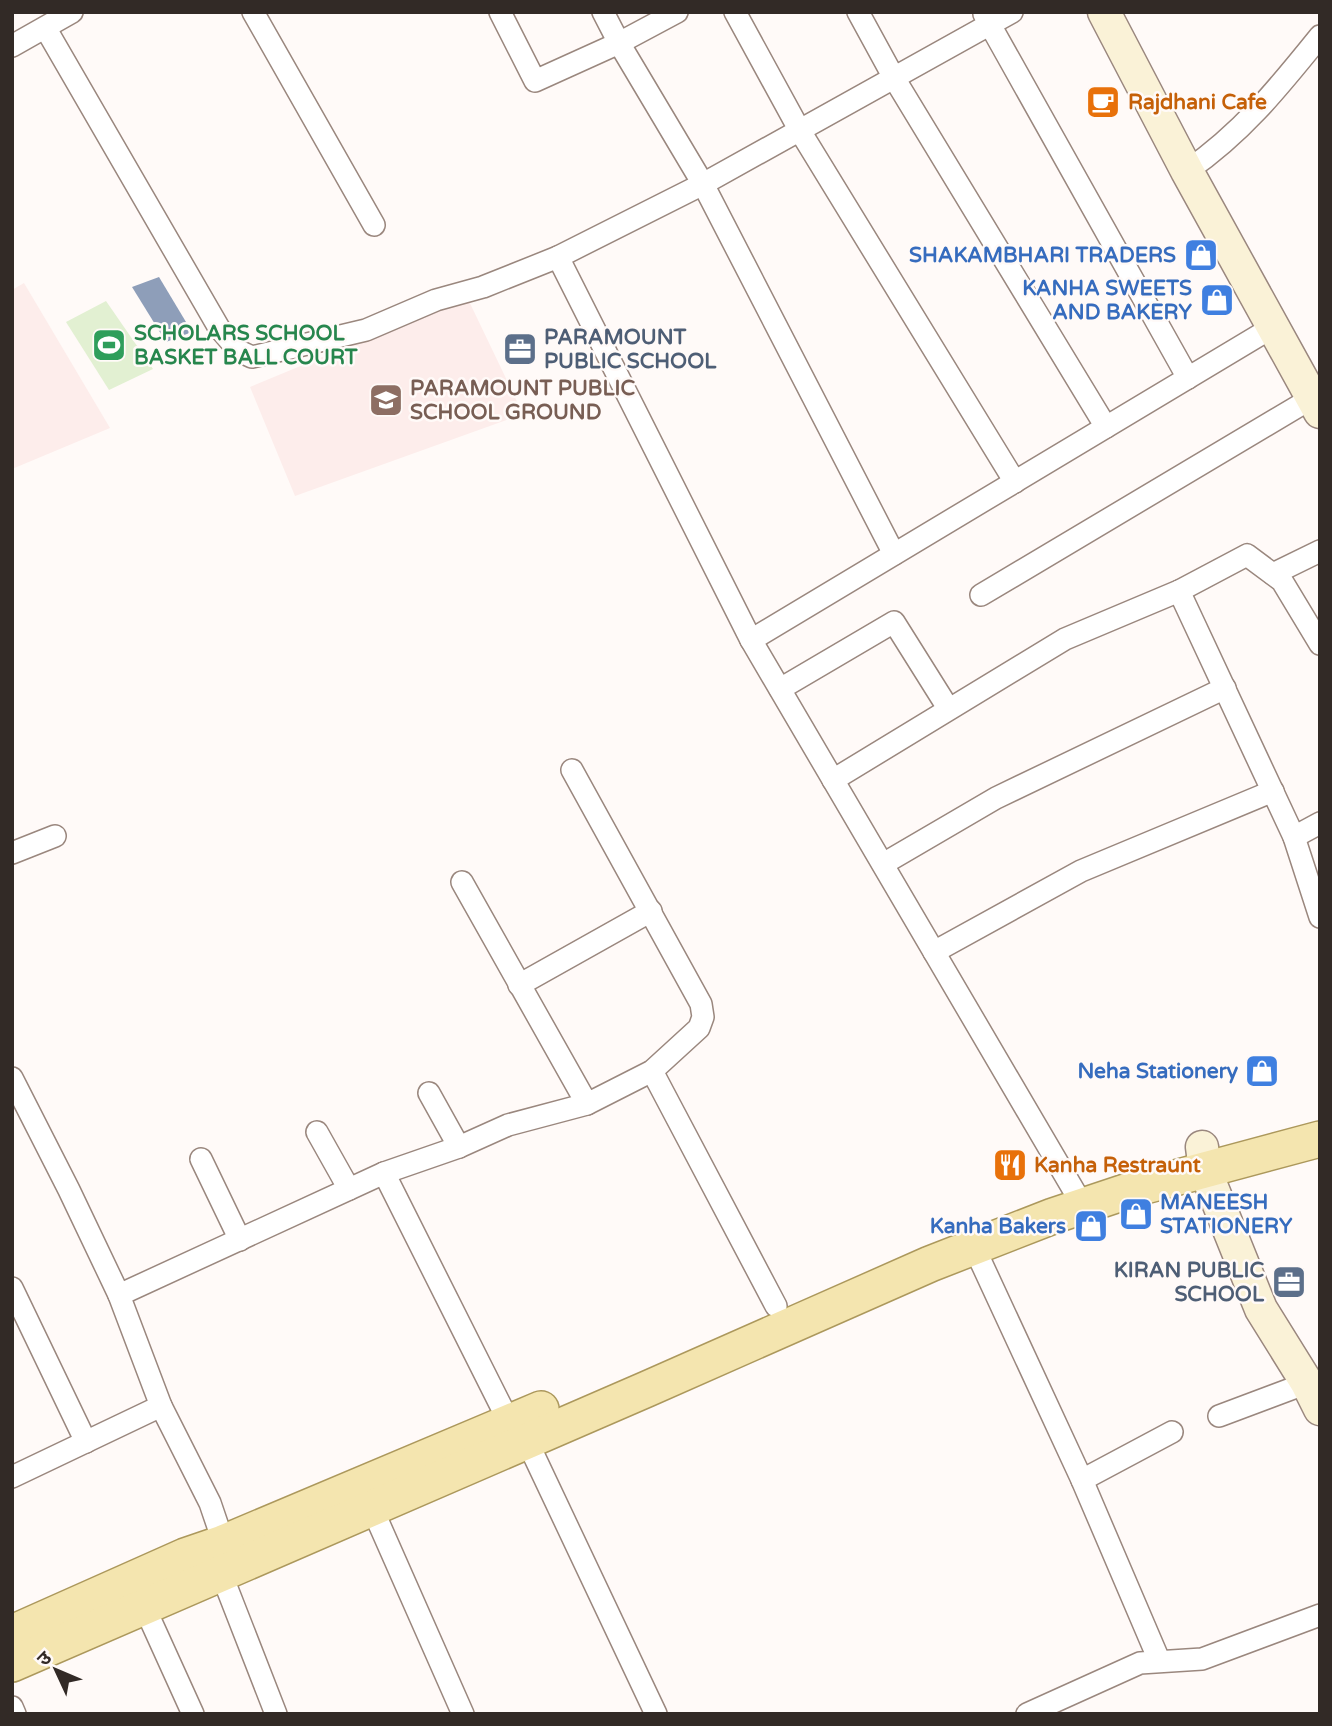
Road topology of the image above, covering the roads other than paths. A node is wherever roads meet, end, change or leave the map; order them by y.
1 (72, 12) edge
2 (253, 12) edge
3 (499, 12) edge
4 (603, 12) edge
5 (677, 12) edge
6 (735, 12) edge
7 (858, 12) edge
8 (1012, 12) edge
9 (1109, 14) edge
10 (987, 18) edge
11 (46, 29) junction
12 (1320, 36) edge
13 (619, 43) junction
14 (12, 46) edge
15 (894, 78) junction
16 (800, 131) junction
17 (1187, 171) junction
18 (703, 184) junction
19 (374, 225) dead end
20 (558, 257) junction
21 (1273, 327) junction
22 (1188, 378) junction
23 (1316, 405) edge
24 (1106, 427) junction
25 (1015, 482) junction
26 (1320, 551) edge
27 (894, 554) junction
28 (1273, 574) junction
29 (1179, 591) junction
30 (981, 595) dead end
31 (751, 640) junction
32 (1320, 644) edge
33 (1225, 688) junction
34 (780, 689) junction
35 (948, 708) junction
36 (572, 770) dead end
37 (833, 780) junction
38 (1273, 791) junction
39 (1320, 823) edge
40 (55, 836) dead end
41 (1294, 836) junction
42 (14, 849) edge
43 (883, 864) junction
44 (462, 882) dead end
45 (651, 911) junction
46 (1320, 917) edge
47 (934, 951) junction
48 (519, 985) junction
49 (652, 1071) junction
50 (15, 1090) edge
51 (429, 1093) dead end
52 (587, 1104) junction
53 (1320, 1119) edge
54 (317, 1132) dead end
55 (1320, 1139) edge
56 (459, 1147) junction
57 (201, 1158) dead end
58 (1204, 1158) junction
59 (384, 1173) junction
60 (349, 1189) junction
61 (1077, 1196) junction
62 (240, 1240) junction
63 (974, 1247) junction
64 (12, 1288) edge
65 (120, 1295) junction
66 (776, 1306) junction
67 (642, 1378) junction
68 (1313, 1396) edge
69 (161, 1406) junction
70 (1219, 1416) dead end
71 (518, 1431) junction
72 (1172, 1432) dead end
73 (86, 1442) junction
74 (12, 1477) edge
75 (1082, 1480) junction
76 (372, 1508) junction
77 (226, 1562) junction
78 (144, 1606) junction
79 (1320, 1615) edge
80 (12, 1633) edge
81 (1159, 1660) junction
82 (12, 1664) edge
83 (12, 1707) edge
84 (15, 1714) edge
85 (193, 1714) edge
86 (276, 1714) edge
87 (463, 1714) edge
88 (656, 1714) edge
89 (1027, 1714) edge

1 - 11 street
2 - 19 street
3 - 13 street
4 - 13 street
5 - 13 street
6 - 16 street
7 - 15 street
8 - 10 street
9 - 17 street
10 - 15 street
10 - 22 street
11 - 14 street
11 - 20 street
12 - 17 street
13 - 18 street
15 - 16 street
15 - 24 street
16 - 18 street
16 - 25 street
17 - 21 street
18 - 20 street
18 - 27 street
20 - 31 street
21 - 22 street
21 - 23 street
22 - 24 street
23 - 30 street
24 - 25 street
25 - 27 street
26 - 28 street
27 - 31 street
28 - 29 street
28 - 32 street
29 - 33 street
29 - 35 street
31 - 34 street
33 - 38 street
33 - 43 street
34 - 35 street
34 - 37 street
35 - 37 street
36 - 45 street
37 - 43 street
38 - 41 street
38 - 47 street
39 - 41 street
40 - 42 street
41 - 46 street
43 - 47 street
44 - 48 street
45 - 48 street
45 - 49 street
47 - 61 street
48 - 52 street
49 - 52 street
49 - 66 street
50 - 65 street
51 - 56 street
52 - 56 street
53 - 58 main road
54 - 60 street
55 - 58 main road
56 - 59 street
57 - 62 street
58 - 61 main road
58 - 68 street
59 - 60 street
59 - 71 street
60 - 62 street
61 - 63 main road
61 - 66 main road
62 - 65 street
63 - 67 main road
63 - 75 street
64 - 73 street
65 - 69 street
66 - 67 main road
67 - 71 main road
68 - 70 street
69 - 73 street
69 - 77 street
71 - 76 main road
71 - 77 main road
71 - 88 street
72 - 75 street
73 - 74 street
75 - 81 street
76 - 77 main road
76 - 87 street
77 - 78 main road
77 - 80 main road
77 - 86 street
78 - 82 main road
78 - 85 street
79 - 81 street
81 - 89 street
83 - 84 street

